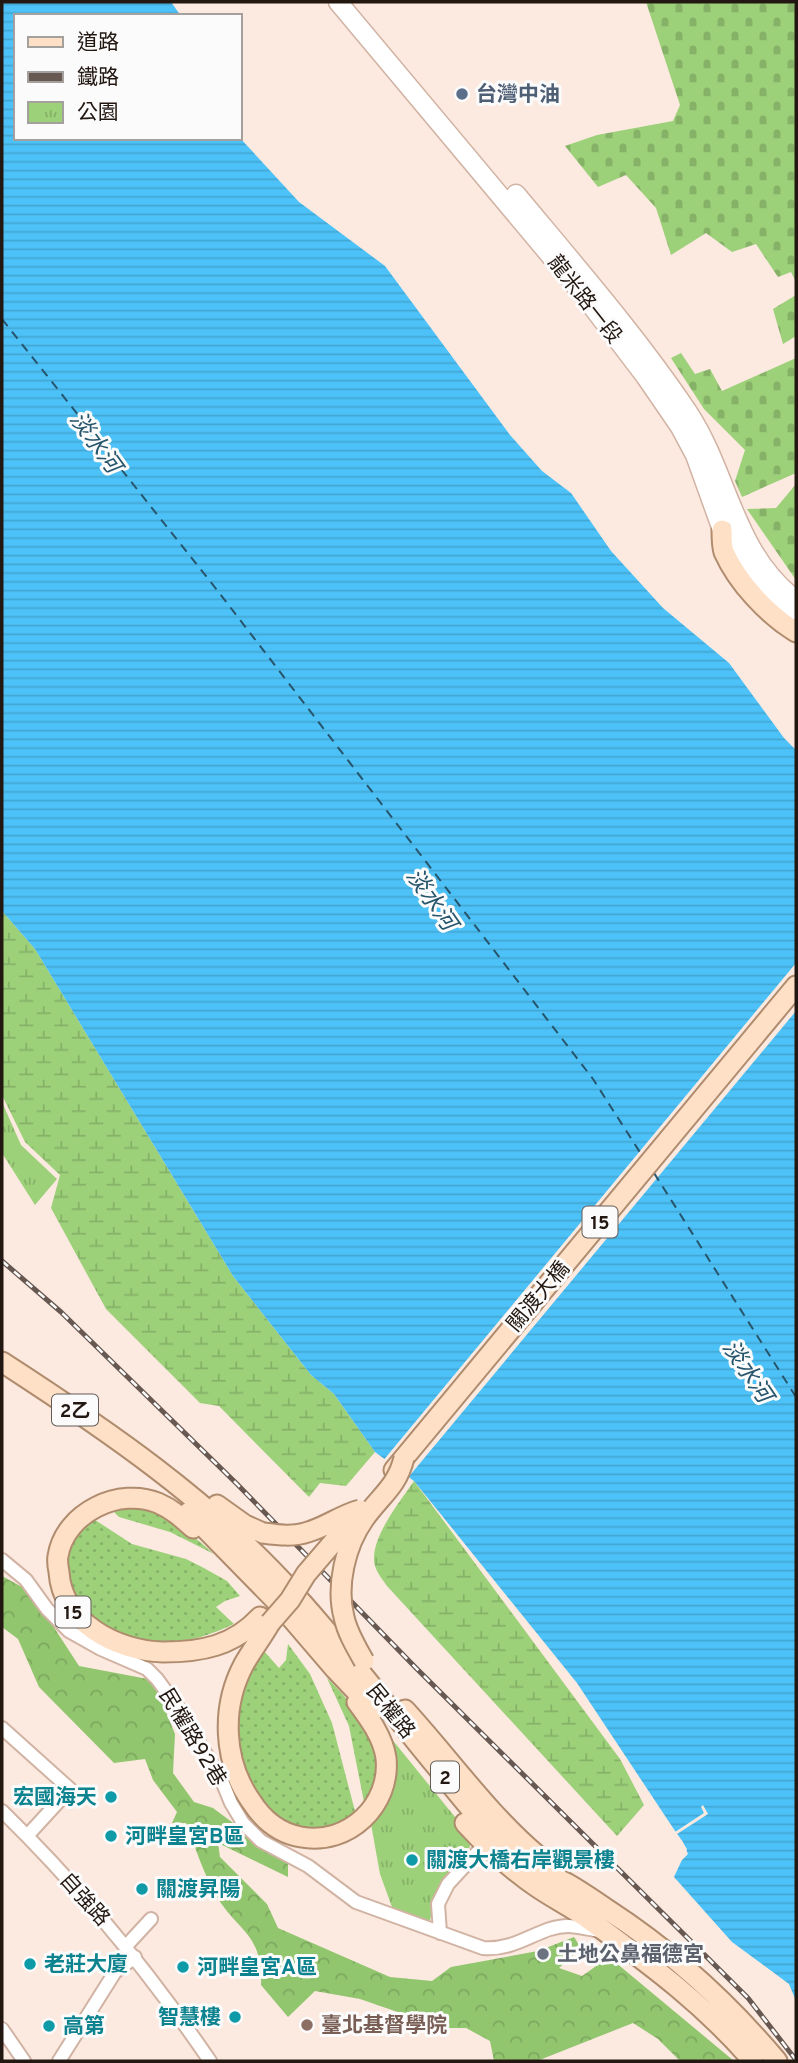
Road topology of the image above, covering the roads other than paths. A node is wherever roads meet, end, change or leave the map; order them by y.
1 (338, 2) edge
2 (353, 2) edge
3 (722, 530) junction
4 (796, 600) edge
5 (796, 618) edge
6 (796, 632) edge
7 (796, 986) edge
8 (2, 1348) edge
9 (2, 1363) edge
10 (2, 1375) edge
11 (404, 1458) junction
12 (143, 1465) junction
13 (361, 1510) junction
14 (232, 1557) junction
15 (2, 1560) edge
16 (287, 1600) junction
17 (265, 1620) junction
18 (335, 1669) junction
19 (2, 1728) edge
20 (2, 1811) edge
21 (27, 1836) junction
22 (485, 1844) junction
23 (550, 1874) junction
24 (383, 1911) joint
25 (151, 1919) dead end
26 (602, 1931) junction
27 (440, 1933) junction
28 (127, 1945) junction
29 (135, 1957) junction
30 (2, 2029) edge
31 (24, 2061) edge
32 (58, 2061) edge
33 (210, 2061) edge
34 (753, 2061) edge
35 (777, 2061) edge

1 - 3 main road, 龍米路一段
2 - 4 main road, 龍米路一段
3 - 5 main road, 龍米路一段
3 - 6 main road
7 - 11 main road, 關渡大橋 / 15
8 - 13 main road, bridge
9 - 12 main road, 民權路 / 2乙
10 - 12 main road, 民權路 / 2乙
11 - 13 main road, 關渡大橋 / 15, bridge
11 - 23 main road, bridge
12 - 14 main road, 民權路 / 2乙
12 - 16 main road, 民權路 / 2乙
13 - 17 main road, 關渡大橋 / 15, bridge
14 - 16 main road, 民權路 / 2乙
14 - 17 main road, 關渡大橋 / 15
15 - 24 street, 民權路92巷
16 - 18 main road, 民權路 / 2
16 - 23 main road, 民權路 / 2
17 - 18 main road, 關渡大橋 / 15
18 - 22 main road, 民權路 / 2
19 - 21 street
20 - 21 street, 自強路
21 - 28 street, 自強路
22 - 26 main road, 民權路 / 2
22 - 27 street
23 - 35 main road, 民權路 / 2
24 - 27 street, 民權路
25 - 28 street
26 - 27 street, 民權路
26 - 34 main road, 民權路 / 2
28 - 29 street, 自強路
29 - 32 street
29 - 33 street, 自強路
30 - 31 street

